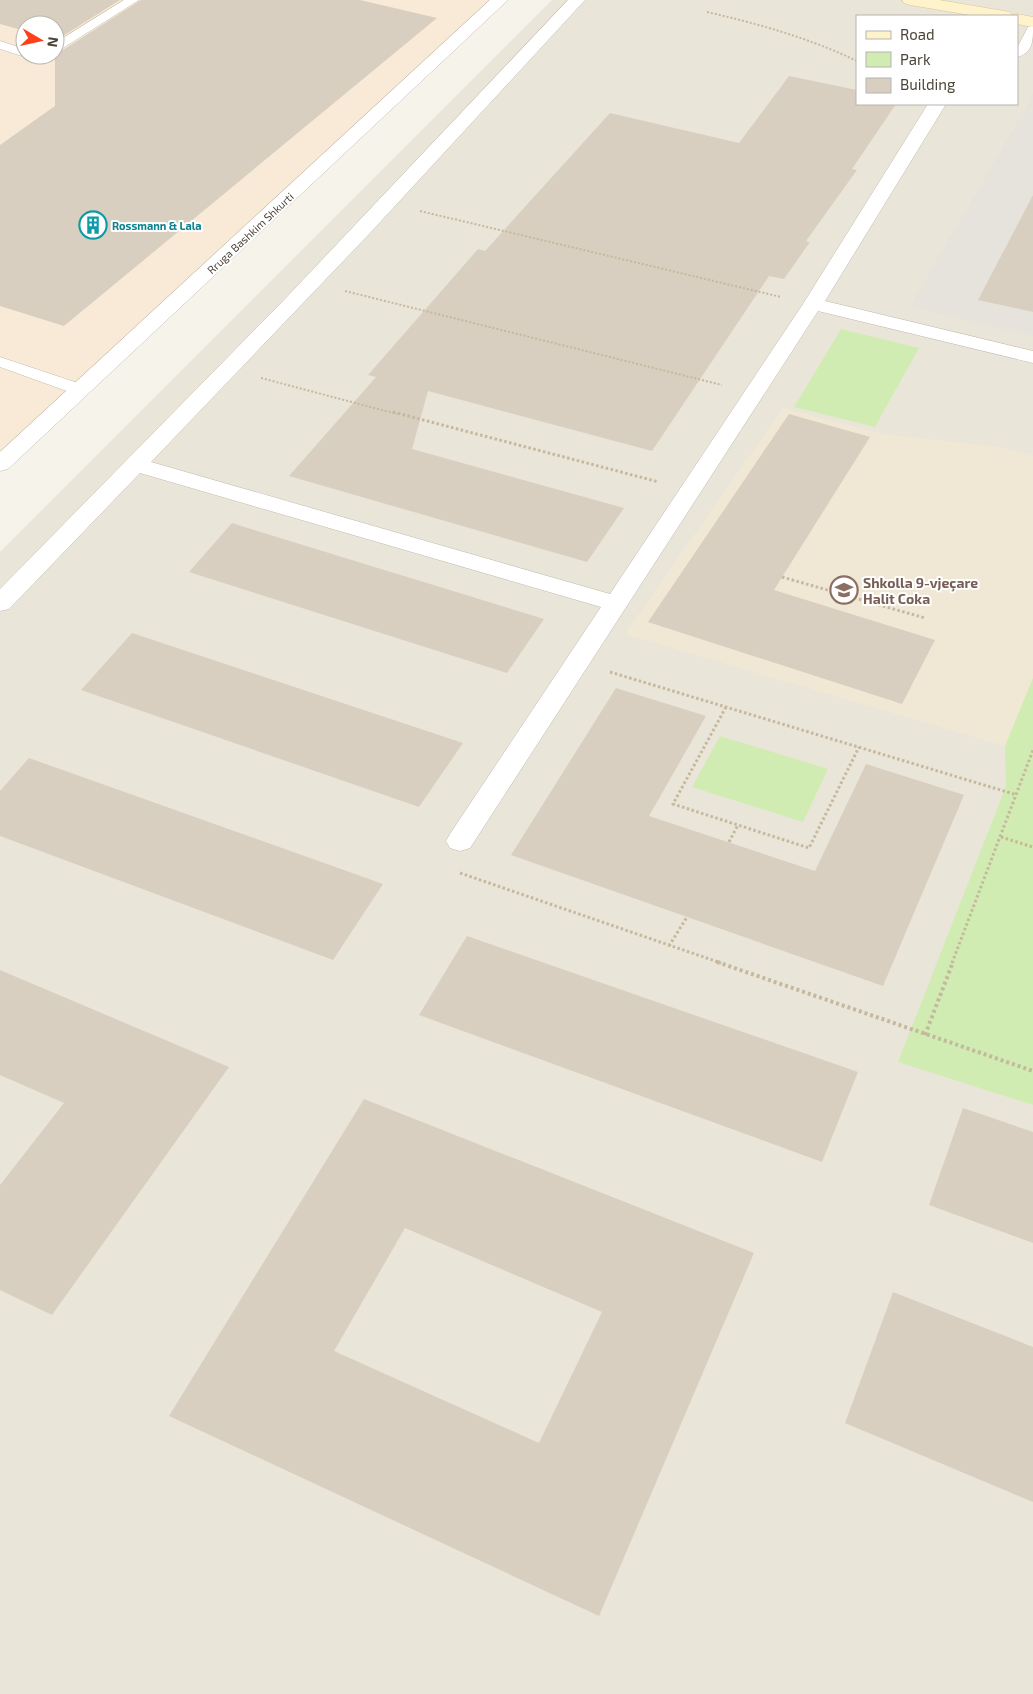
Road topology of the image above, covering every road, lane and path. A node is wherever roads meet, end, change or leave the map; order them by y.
1 (133, 0) edge
2 (500, 0) edge
3 (577, 0) edge
4 (910, 0) edge
5 (707, 12) dead end
6 (995, 15) edge
7 (1018, 19) edge
8 (1033, 22) edge
9 (1033, 30) edge
10 (65, 43) edge
11 (0, 46) edge
12 (15, 50) edge
13 (1018, 53) edge
14 (856, 61) edge
15 (936, 105) edge
16 (388, 204) junction
17 (313, 283) junction
18 (813, 304) junction
19 (1033, 357) edge
20 (0, 362) edge
21 (230, 370) junction
22 (81, 390) junction
23 (755, 393) junction
24 (0, 464) edge
25 (136, 465) junction
26 (691, 490) junction
27 (782, 577) dead end
28 (0, 602) edge
29 (617, 604) junction
30 (925, 618) dead end
31 (578, 663) junction
32 (726, 707) junction
33 (858, 747) junction
34 (1033, 750) edge
35 (1017, 795) junction
36 (738, 826) junction
37 (1001, 837) junction
38 (460, 841) dead end
39 (729, 842) dead end
40 (1033, 847) edge
41 (452, 871) dead end
42 (687, 917) dead end
43 (669, 946) junction
44 (925, 1035) junction
45 (1033, 1071) edge

1 - 10 lane
2 - 22 street, Rruga Bashkim Shkurti
3 - 16 street
4 - 6 street
5 - 14 path
7 - 8 street
9 - 13 lane
11 - 12 lane
15 - 18 street
16 - 17 street
16 - 18 path
17 - 21 street
17 - 23 path
18 - 19 street
18 - 23 street
20 - 22 lane
21 - 25 street
21 - 26 path
22 - 24 street, Rruga Bashkim Shkurti
23 - 26 street
25 - 28 street
25 - 29 street
26 - 29 street
27 - 30 path
29 - 31 street
31 - 32 path
31 - 38 street
32 - 33 path
32 - 36 path
33 - 35 path
33 - 36 path
34 - 35 path
35 - 37 path
36 - 39 path
37 - 40 path
37 - 44 path
41 - 43 path
42 - 43 path
43 - 44 path
44 - 45 path

